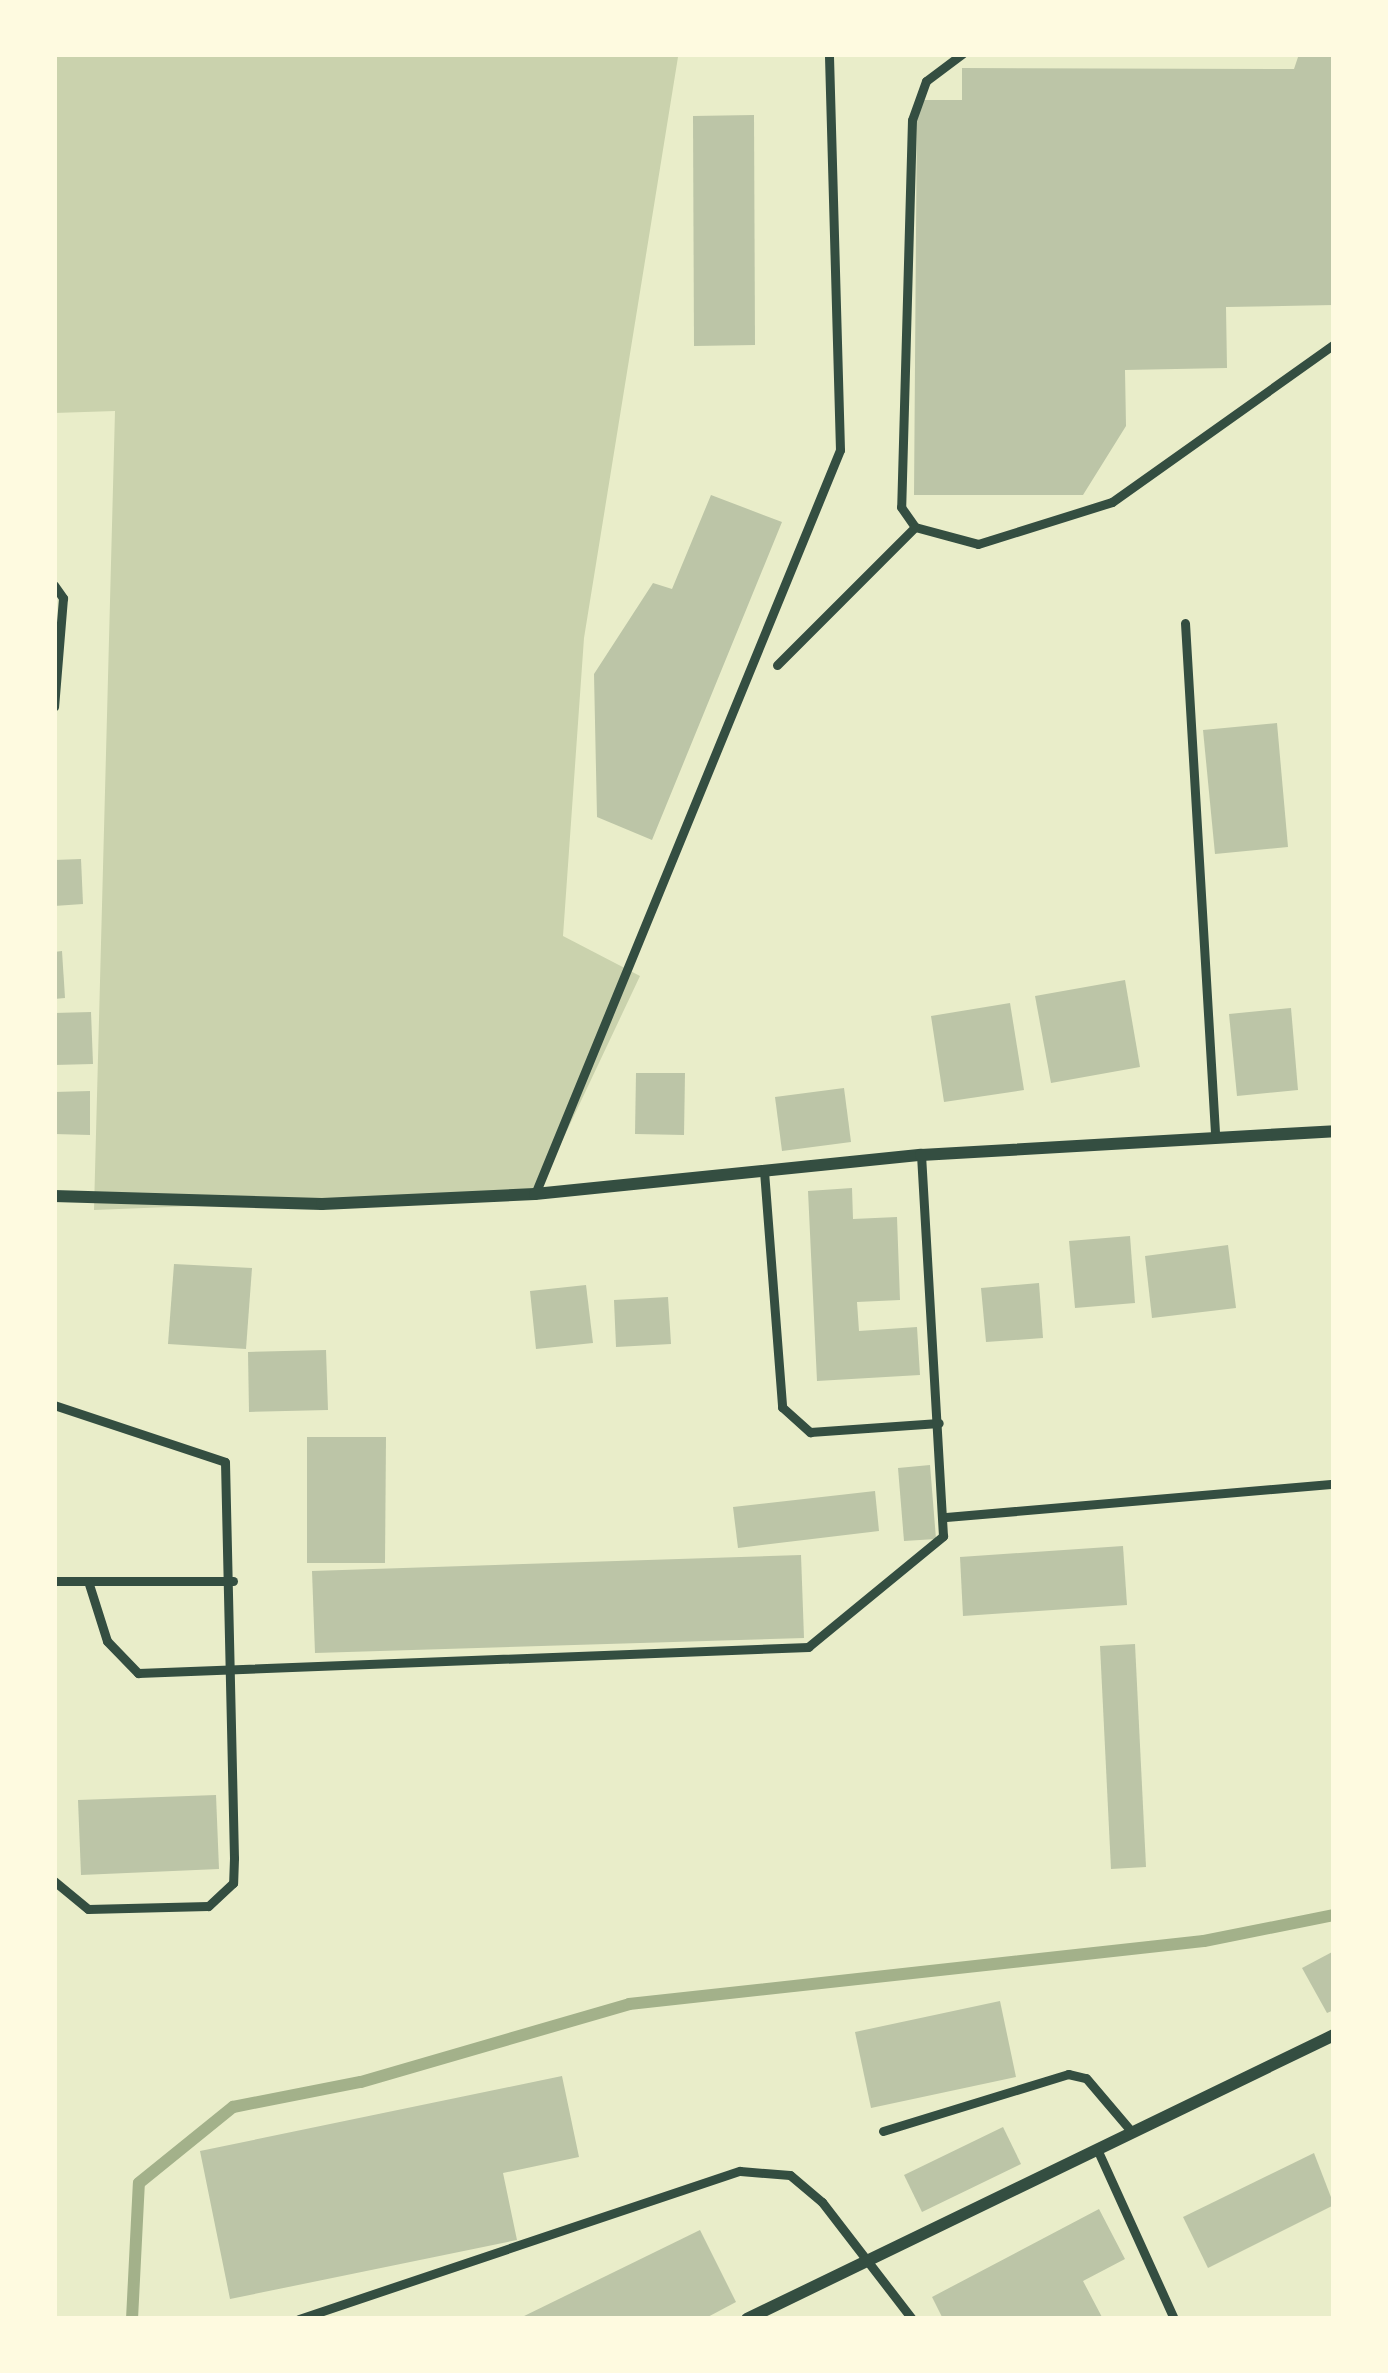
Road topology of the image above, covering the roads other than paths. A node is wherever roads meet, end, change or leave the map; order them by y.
1 (829, 54) edge
2 (962, 54) edge
3 (1334, 344) edge
4 (915, 527) junction
5 (54, 585) edge
6 (1184, 623) dead end
7 (777, 665) dead end
8 (54, 707) edge
9 (1334, 1131) edge
10 (1215, 1132) junction
11 (922, 1155) junction
12 (764, 1172) junction
13 (535, 1194) junction
14 (54, 1196) edge
15 (54, 1405) edge
16 (940, 1423) junction
17 (1334, 1484) edge
18 (946, 1517) junction
19 (54, 1581) edge
20 (88, 1581) junction
21 (233, 1581) junction
22 (231, 1674) junction
23 (54, 1881) edge
24 (1334, 2035) edge
25 (883, 2131) dead end
26 (1132, 2132) junction
27 (1097, 2149) junction
28 (871, 2256) junction
29 (299, 2319) edge
30 (747, 2319) edge
31 (912, 2319) edge
32 (1174, 2319) edge

1 - 13 lane
2 - 4 lane
3 - 4 lane
4 - 7 lane
5 - 8 lane
6 - 10 lane
9 - 10 street
10 - 11 street
11 - 12 street
11 - 16 lane
12 - 13 street
12 - 16 lane
13 - 14 street
15 - 21 lane
16 - 18 lane
17 - 18 lane
18 - 22 lane
19 - 20 lane
20 - 21 lane
20 - 22 lane
21 - 22 lane
22 - 23 lane
24 - 26 street
25 - 26 lane
26 - 27 street
27 - 28 street
27 - 32 lane
28 - 29 lane
28 - 30 street
28 - 31 lane

